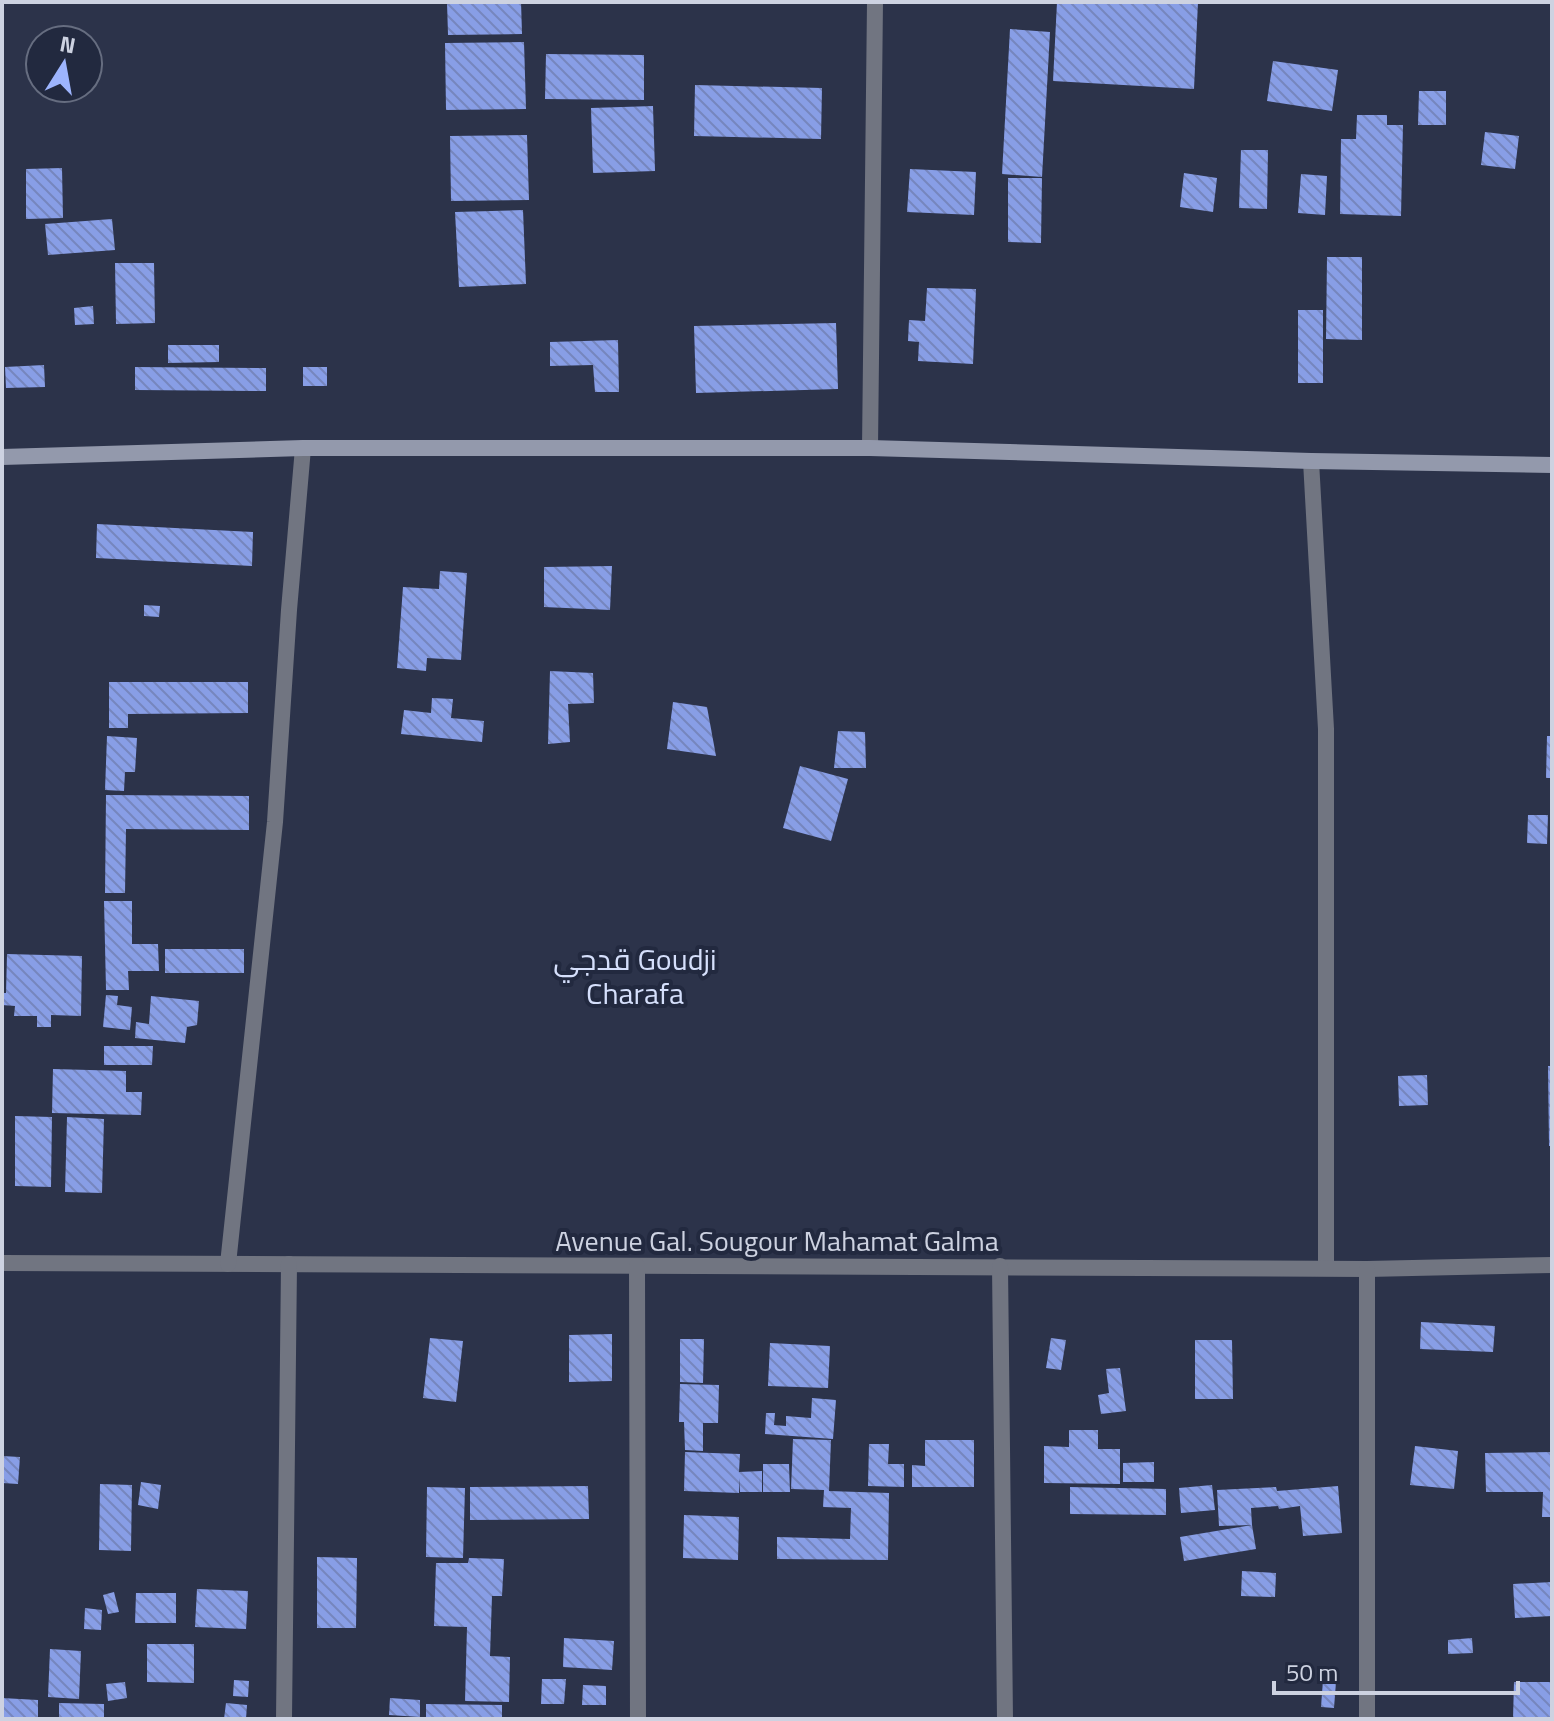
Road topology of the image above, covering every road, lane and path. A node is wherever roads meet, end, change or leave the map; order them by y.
1 (875, 2) edge
2 (303, 448) junction
3 (870, 448) junction
4 (2, 457) edge
5 (1311, 461) junction
6 (1552, 465) edge
7 (2, 1263) edge
8 (228, 1264) junction
9 (289, 1264) junction
10 (1552, 1265) edge
11 (637, 1266) junction
12 (1000, 1266) junction
13 (1326, 1268) junction
14 (1367, 1269) junction
15 (284, 1719) edge
16 (638, 1719) edge
17 (1005, 1719) edge
18 (1367, 1719) edge

1 - 3 street
2 - 3 main road
2 - 4 main road
2 - 8 street
3 - 5 main road
5 - 6 main road
5 - 13 street
7 - 8 street, Avenue Gal. Sougour Mahamat Galma
8 - 9 street, Avenue Gal. Sougour Mahamat Galma
9 - 11 street, Avenue Gal. Sougour Mahamat Galma
9 - 15 street
10 - 14 street, Avenue Gal. Sougour Mahamat Galma
11 - 12 street, Avenue Gal. Sougour Mahamat Galma
11 - 16 street
12 - 13 street, Avenue Gal. Sougour Mahamat Galma
12 - 17 street
13 - 14 street, Avenue Gal. Sougour Mahamat Galma
14 - 18 street

